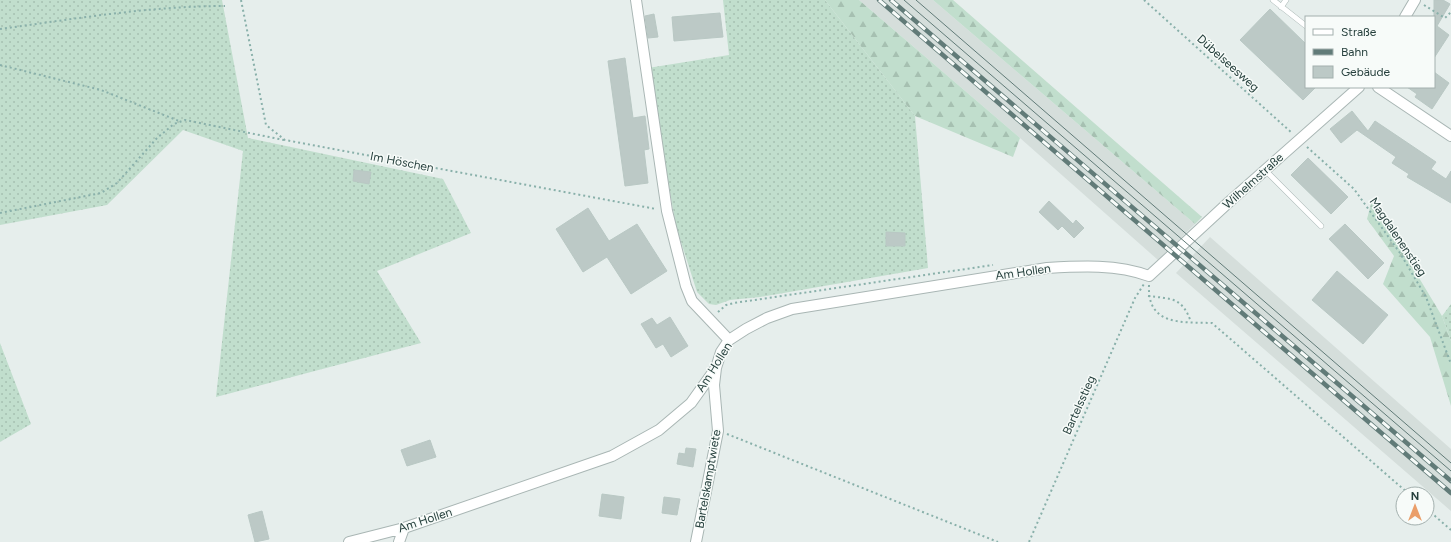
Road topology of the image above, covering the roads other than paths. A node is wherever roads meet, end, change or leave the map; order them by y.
1 (636, 0) edge
2 (1273, 0) edge
3 (1286, 0) edge
4 (1419, 2) edge
5 (1281, 7) junction
6 (1406, 16) edge
7 (1305, 25) edge
8 (1358, 88) edge
9 (1379, 88) edge
10 (1451, 136) edge
11 (1265, 170) junction
12 (1321, 226) dead end
13 (1149, 276) joint
14 (730, 340) junction
15 (716, 368) junction
16 (404, 528) junction
17 (349, 542) edge
18 (399, 542) edge
19 (696, 542) edge

1 - 14 street
2 - 5 lane
3 - 5 lane
4 - 6 street
5 - 7 lane
8 - 11 street, Wilhelmstraße
9 - 10 street
11 - 12 lane
11 - 13 street, Wilhelmstraße
13 - 14 street, Am Hollen
14 - 15 street, Am Hollen
15 - 16 street, Am Hollen
15 - 19 street, Bartelskamptwiete
16 - 17 street, Am Hollen
16 - 18 street

